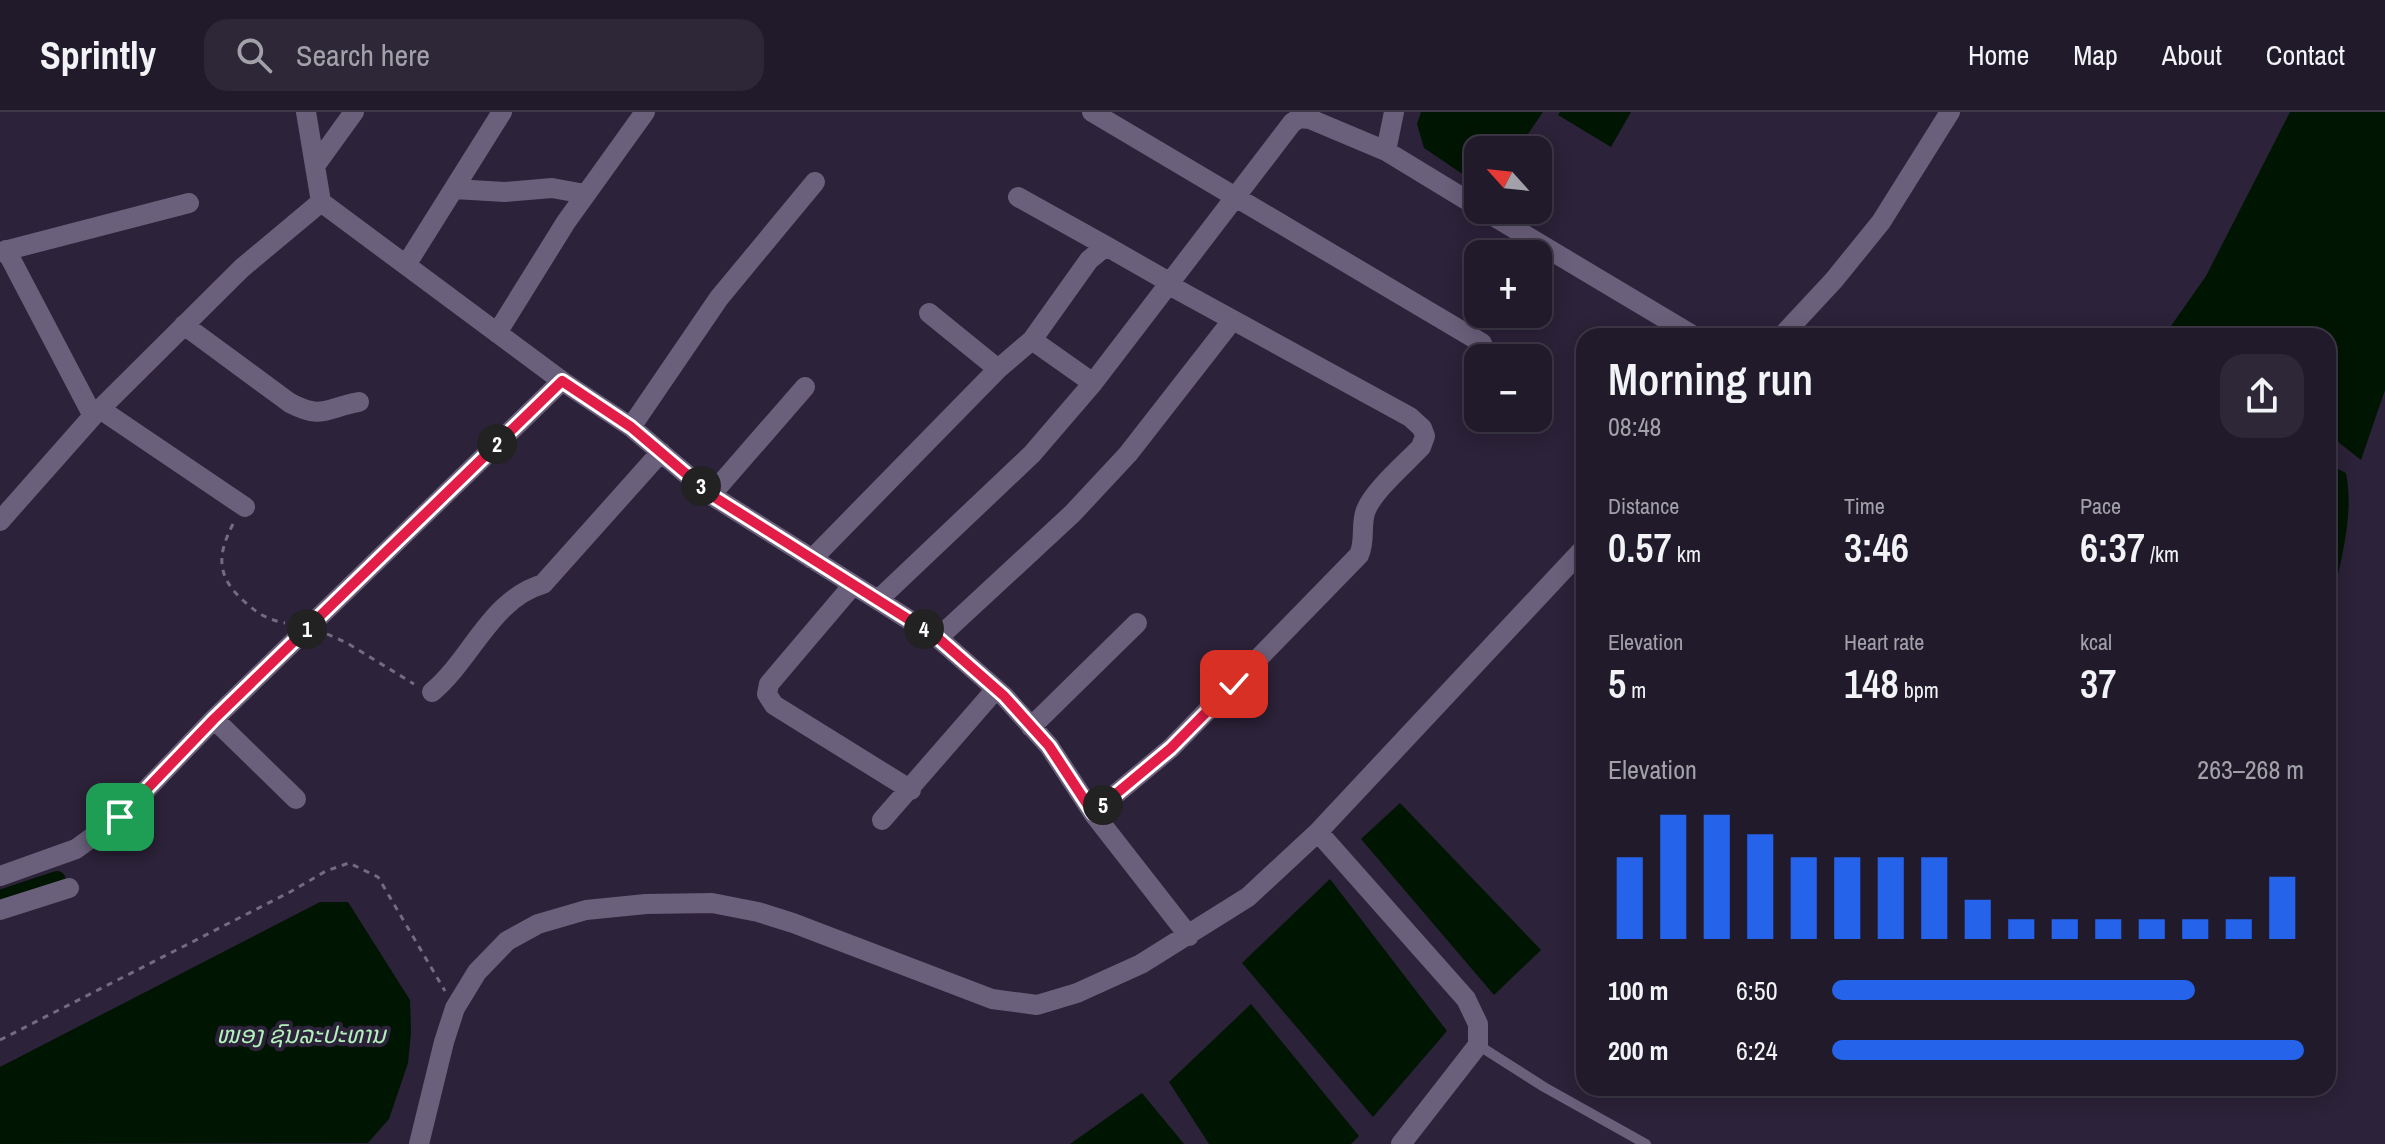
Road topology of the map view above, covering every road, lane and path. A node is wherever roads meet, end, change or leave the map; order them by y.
1 (306, 112) edge
2 (354, 112) edge
3 (502, 112) edge
4 (645, 112) edge
5 (1092, 112) edge
6 (1394, 112) edge
7 (1950, 112) edge
8 (1386, 151) junction
9 (315, 166) junction
10 (815, 182) dead end
11 (454, 189) junction
12 (585, 194) junction
13 (1018, 197) dead end
14 (1236, 197) junction
15 (1464, 198) edge
16 (321, 202) junction
17 (189, 203) dead end
18 (1506, 224) edge
19 (1106, 246) junction
20 (3, 251) edge
21 (406, 265) junction
22 (1169, 284) junction
23 (929, 313) dead end
24 (1231, 322) junction
25 (184, 325) junction
26 (1681, 328) edge
27 (1789, 328) edge
28 (497, 333) junction
29 (1032, 340) junction
30 (1482, 343) dead end
31 (998, 369) junction
32 (562, 381) junction
33 (1093, 383) junction
34 (805, 387) dead end
35 (359, 402) dead end
36 (96, 412) junction
37 (631, 427) junction
38 (661, 452) junction
39 (711, 495) junction
40 (245, 507) dead end
41 (0, 521) edge
42 (1576, 557) edge
43 (812, 559) junction
44 (853, 585) junction
45 (878, 600) junction
46 (1137, 623) dead end
47 (938, 638) junction
48 (996, 689) junction
49 (432, 692) dead end
50 (214, 719) junction
51 (1031, 727) junction
52 (911, 790) junction
53 (296, 799) dead end
54 (1093, 813) junction
55 (882, 820) dead end
56 (1318, 832) junction
57 (0, 876) edge
58 (69, 888) dead end
59 (0, 910) edge
60 (1189, 936) junction
61 (455, 1008) junction
62 (0, 1040) edge
63 (1478, 1045) junction
64 (419, 1144) edge
65 (1401, 1144) edge
66 (1646, 1144) edge

1 - 9 street
2 - 9 street
3 - 11 street
4 - 12 street
5 - 14 street
6 - 8 street
7 - 27 street
8 - 14 street
8 - 15 street
9 - 16 street
10 - 37 street
11 - 12 street
11 - 21 street
12 - 28 street
13 - 19 street
14 - 22 street
14 - 30 street
16 - 21 street
16 - 25 street
17 - 20 street
18 - 26 street
19 - 22 street
19 - 29 street
20 - 36 street
21 - 28 street
22 - 24 street
22 - 33 street
23 - 31 street
24 - 47 street
24 - 54 street
25 - 35 street
25 - 36 street
28 - 32 street
29 - 31 street
29 - 33 street
31 - 43 street
32 - 37 street
32 - 50 street
33 - 45 street
34 - 39 street
36 - 40 street
36 - 41 street
37 - 38 street
38 - 39 street
38 - 49 street
39 - 43 street
42 - 56 street
43 - 44 street
44 - 45 street
44 - 52 street
45 - 47 street
46 - 51 street
47 - 48 street
48 - 51 street
48 - 52 street
50 - 53 street
50 - 57 street
51 - 54 street
52 - 55 street
54 - 60 street
56 - 60 street
56 - 63 street
58 - 59 street
60 - 61 street
61 - 62 path
61 - 64 street
63 - 65 street
63 - 66 lane

